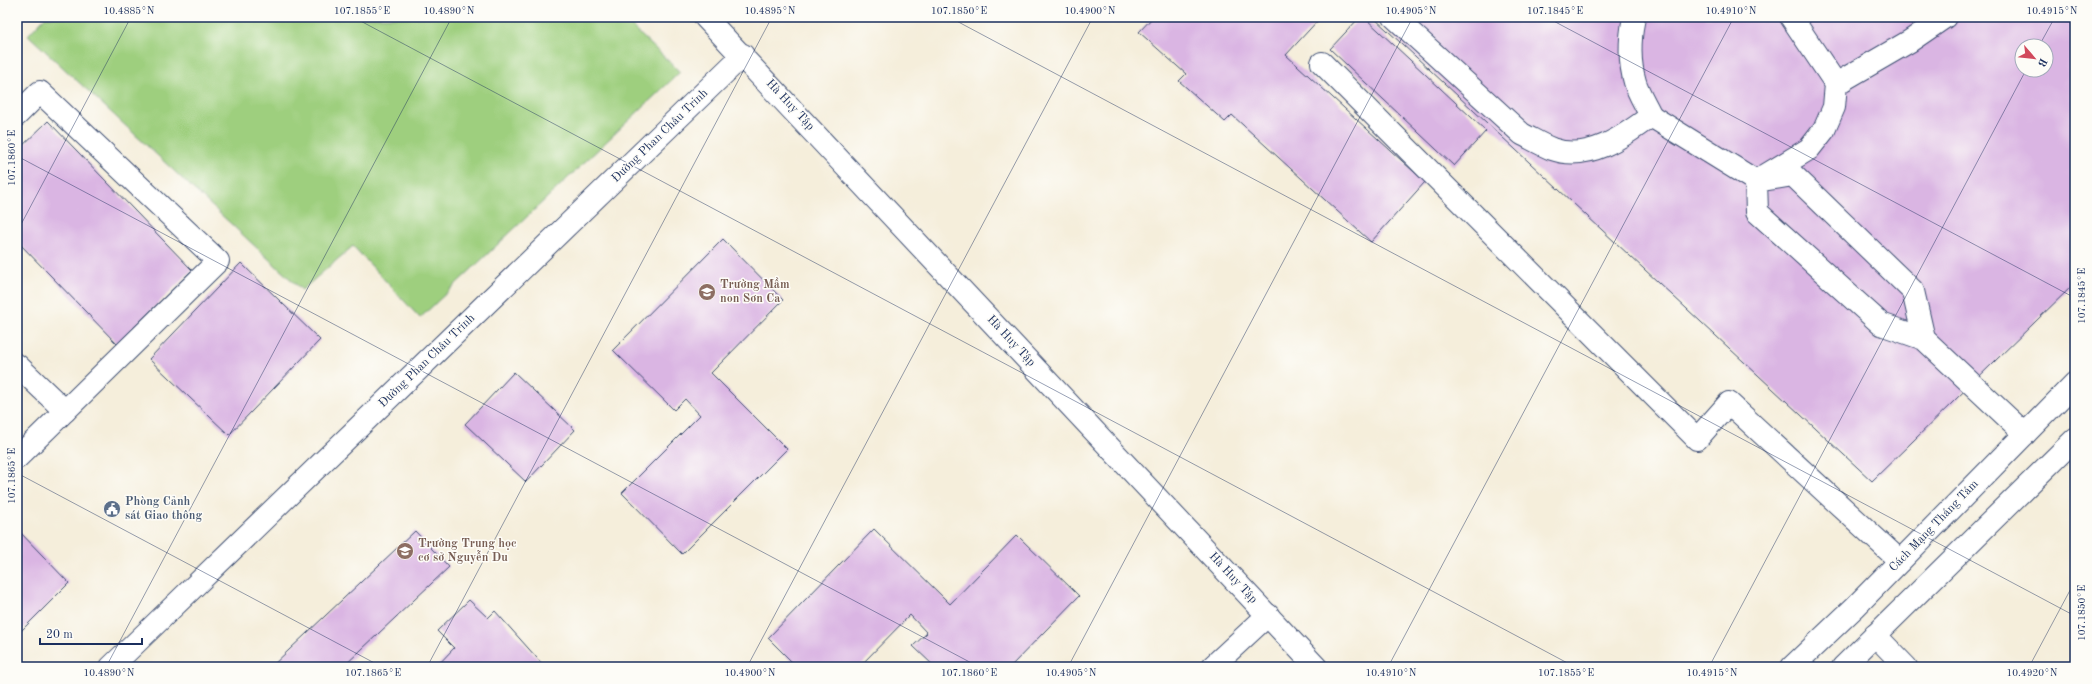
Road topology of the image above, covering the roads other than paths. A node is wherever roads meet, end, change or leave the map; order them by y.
1 (705, 17) edge
2 (1394, 17) edge
3 (1634, 17) edge
4 (1792, 17) edge
5 (1945, 17) edge
6 (743, 55) junction
7 (1322, 63) dead end
8 (1836, 84) junction
9 (17, 115) edge
10 (1651, 116) junction
11 (1756, 182) junction
12 (1924, 339) junction
13 (17, 365) edge
14 (2075, 383) edge
15 (65, 411) junction
16 (2024, 434) junction
17 (2075, 439) edge
18 (17, 458) edge
19 (1900, 561) junction
20 (1268, 615) junction
21 (1875, 635) junction
22 (111, 667) edge
23 (1212, 667) edge
24 (1316, 667) edge
25 (1792, 667) edge
26 (1843, 667) edge
27 (1906, 667) edge

1 - 6 street, Hà Huy Tập
2 - 10 street
3 - 10 street
4 - 8 street
5 - 8 street
6 - 20 street, Hà Huy Tập
6 - 22 street, Đường Phan Châu Trinh
7 - 19 street
8 - 11 street
9 - 15 street
10 - 11 street
11 - 12 street
11 - 12 street
12 - 16 street
13 - 15 street
14 - 16 street, Cách Mạng Tháng Tám
15 - 18 street
16 - 19 street, Cách Mạng Tháng Tám
17 - 21 street
19 - 25 street, Cách Mạng Tháng Tám
20 - 23 street
20 - 24 street, Hà Huy Tập
21 - 26 street
21 - 27 street

